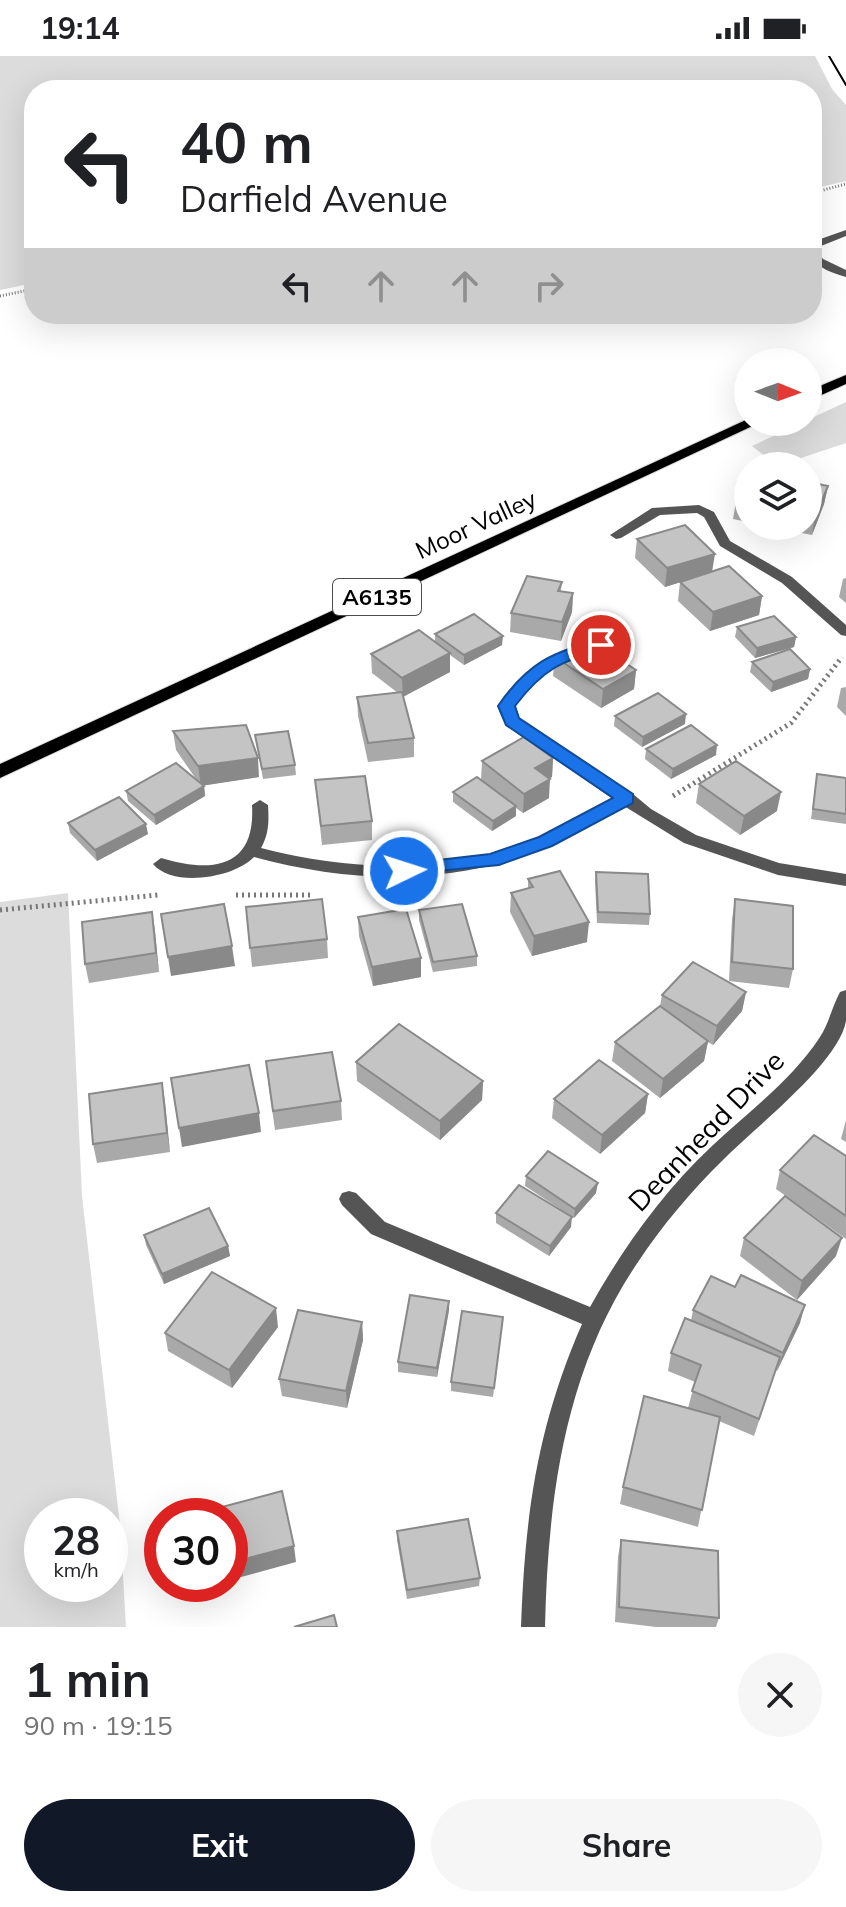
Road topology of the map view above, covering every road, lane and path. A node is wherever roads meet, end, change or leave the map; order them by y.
1 (846, 184) edge
2 (822, 190) edge
3 (846, 233) edge
4 (822, 243) edge
5 (822, 262) edge
6 (846, 274) edge
7 (24, 291) edge
8 (0, 296) edge
9 (846, 379) edge
10 (822, 390) edge
11 (734, 431) edge
12 (616, 535) dead end
13 (846, 632) edge
14 (601, 645) edge
15 (846, 650) edge
16 (0, 772) edge
17 (627, 798) junction
18 (260, 805) dead end
19 (645, 813) junction
20 (252, 851) junction
21 (161, 864) dead end
22 (846, 880) edge
23 (846, 997) edge
24 (349, 1199) dead end
25 (592, 1318) junction
26 (533, 1627) edge

1 - 2 path
3 - 4 street
5 - 6 street
7 - 8 path
9 - 10 main road
11 - 16 main road, Moor Valley / A6135
12 - 13 street
14 - 17 street
15 - 19 path
17 - 19 street
17 - 20 street
18 - 20 street
19 - 22 street
20 - 21 street
23 - 25 street, Deanhead Drive
24 - 25 street
25 - 26 street, Deanhead Drive

